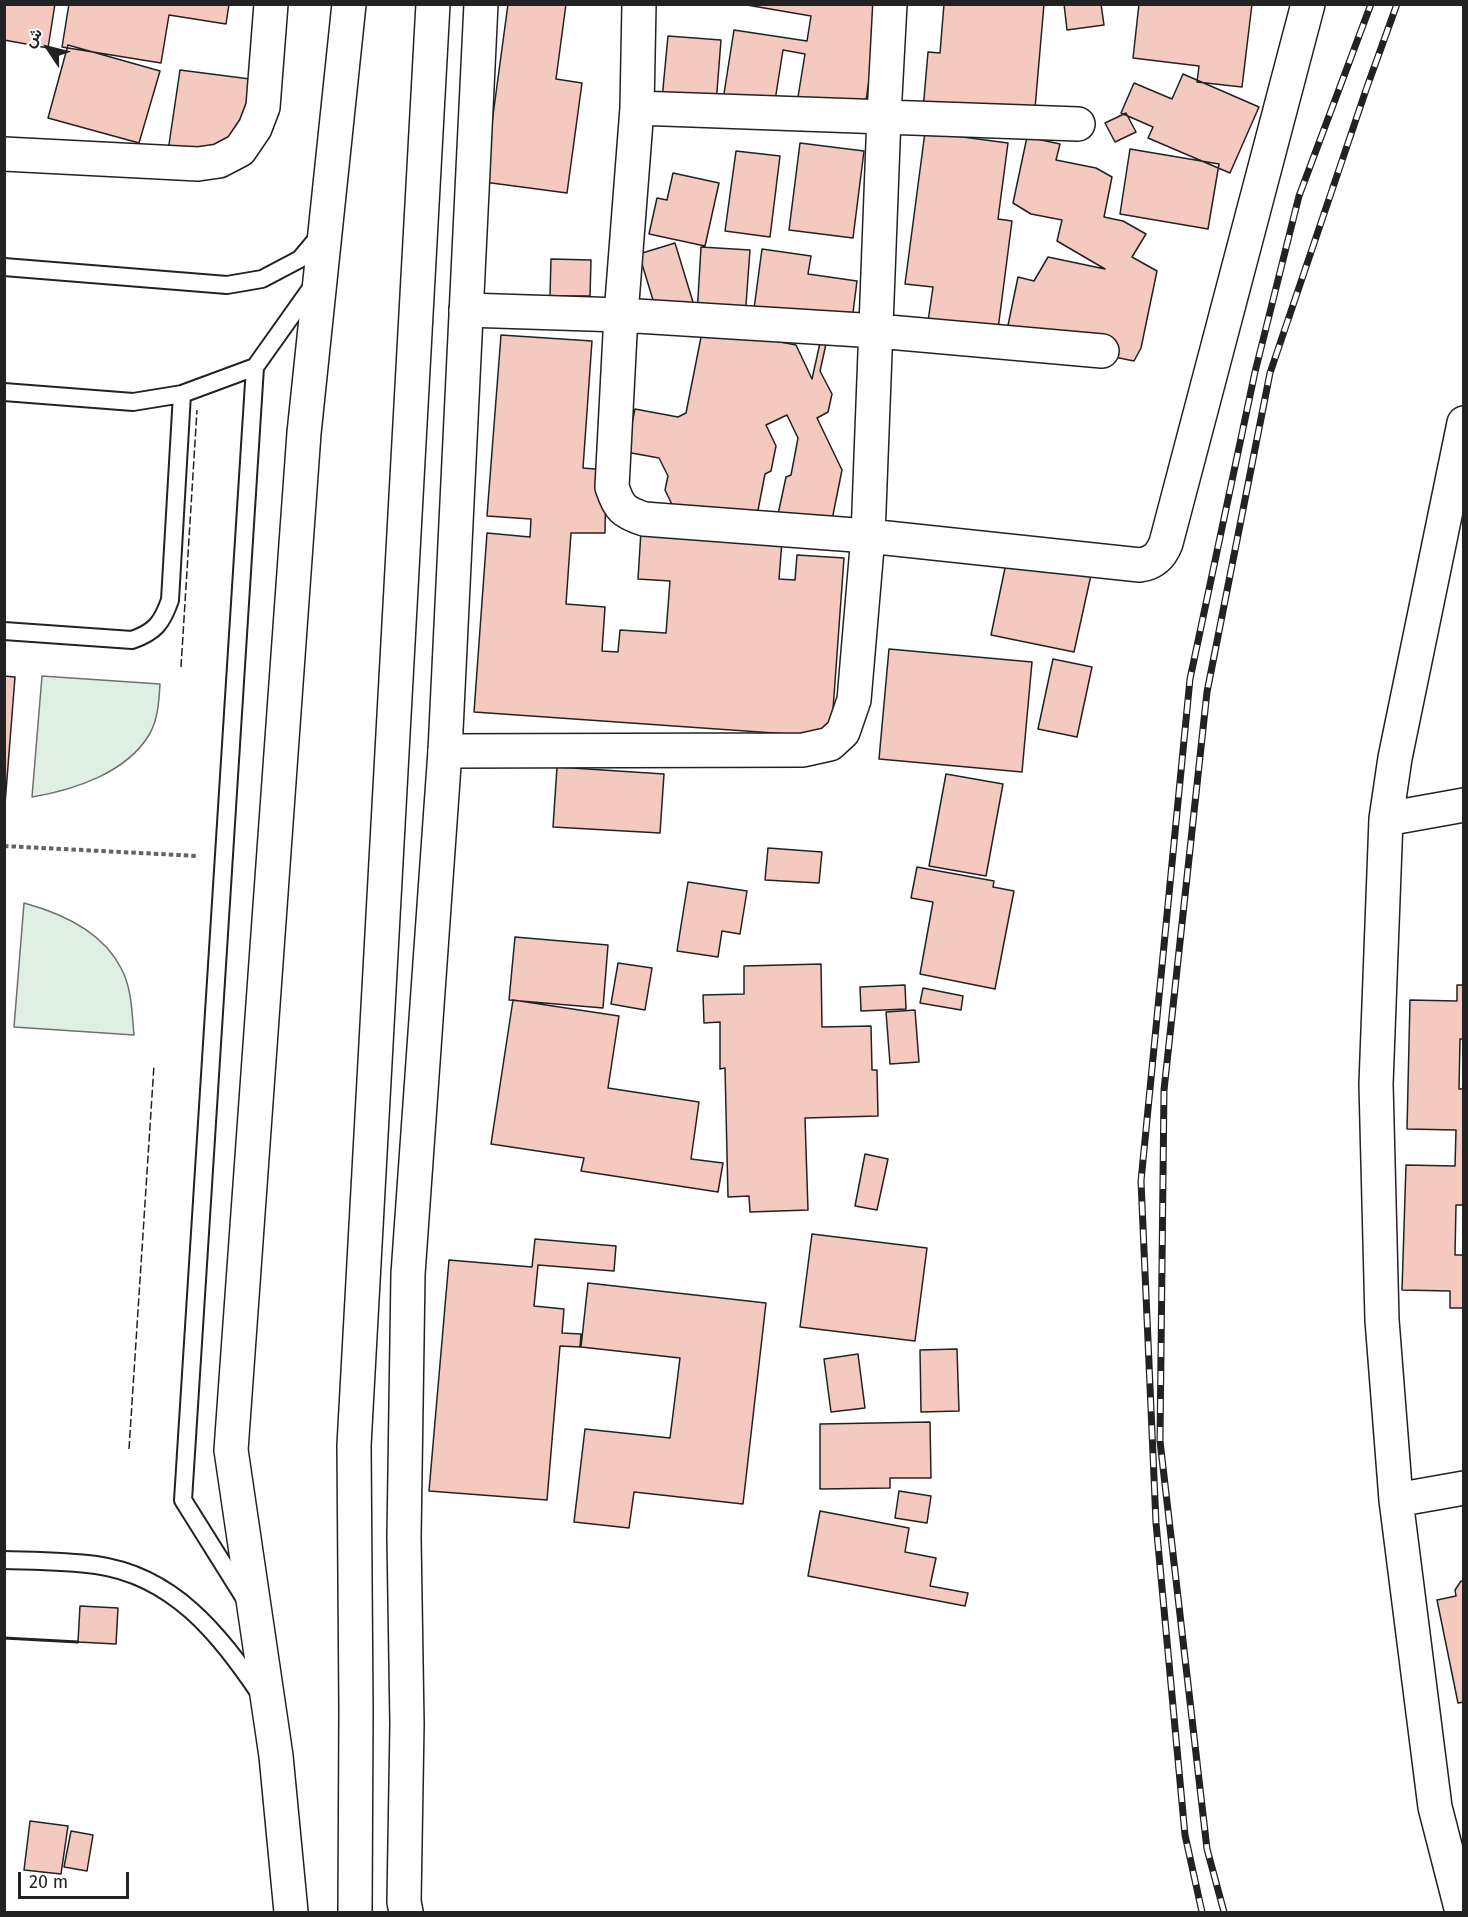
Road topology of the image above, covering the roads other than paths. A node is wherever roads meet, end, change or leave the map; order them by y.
1 (271, 4) edge
2 (349, 4) edge
3 (433, 4) edge
4 (481, 4) edge
5 (639, 4) edge
6 (890, 4) edge
7 (1308, 4) edge
8 (637, 108) junction
9 (884, 116) junction
10 (1077, 124) dead end
11 (4, 154) edge
12 (326, 229) junction
13 (4, 267) edge
14 (320, 276) junction
15 (466, 310) junction
16 (621, 315) junction
17 (877, 331) junction
18 (1102, 351) dead end
19 (255, 367) junction
20 (4, 392) edge
21 (182, 394) junction
22 (1464, 423) edge
23 (868, 536) junction
24 (4, 631) edge
25 (445, 751) junction
26 (1464, 805) edge
27 (1386, 819) junction
28 (1464, 1488) edge
29 (1396, 1500) junction
30 (4, 1560) edge
31 (255, 1615) junction
32 (268, 1707) junction
33 (291, 1912) edge
34 (355, 1912) edge
35 (406, 1912) edge
36 (1462, 1912) edge

1 - 11 main road
2 - 12 main road
3 - 34 main road
4 - 15 main road
5 - 8 main road
6 - 9 main road
7 - 23 main road
8 - 9 main road
8 - 16 main road
9 - 10 main road
9 - 17 main road
12 - 13 lane
12 - 14 main road
14 - 19 lane
14 - 31 main road
15 - 16 main road
15 - 25 main road
16 - 17 main road
16 - 23 main road
17 - 18 main road
17 - 23 main road
19 - 21 lane
19 - 31 lane
20 - 21 lane
21 - 24 lane
22 - 27 main road
23 - 25 main road
25 - 35 main road
26 - 27 main road
27 - 29 main road
28 - 29 main road
29 - 36 main road
30 - 32 lane
31 - 32 main road
32 - 33 main road

